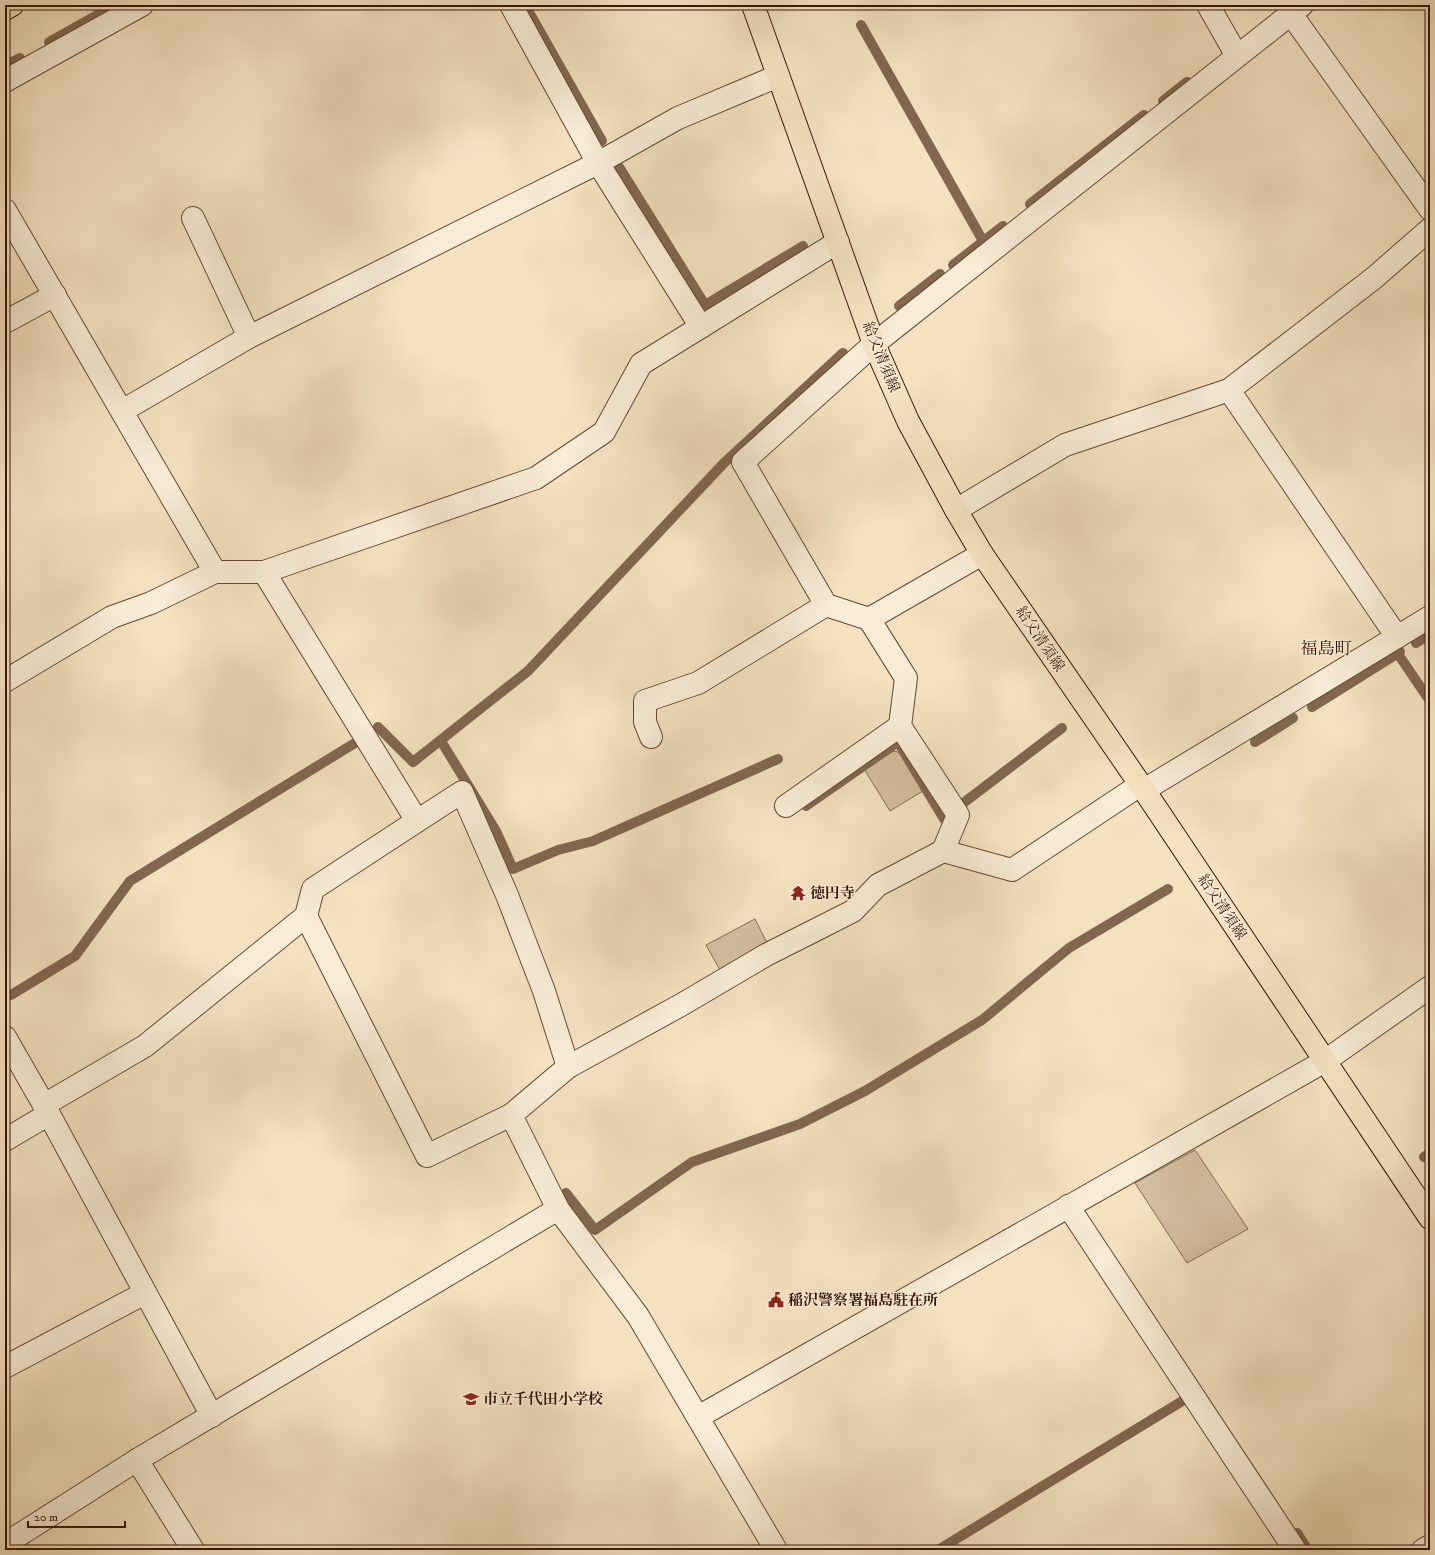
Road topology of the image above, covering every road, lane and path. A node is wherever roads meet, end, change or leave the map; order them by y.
1 (12, 5) edge
2 (142, 5) edge
3 (511, 5) edge
4 (753, 5) edge
5 (1208, 5) edge
6 (5, 9) edge
7 (1296, 10) edge
8 (1237, 56) junction
9 (778, 76) junction
10 (5, 80) edge
11 (598, 163) junction
12 (1430, 209) edge
13 (5, 210) edge
14 (193, 218) dead end
15 (1430, 229) edge
16 (838, 242) junction
17 (54, 295) junction
18 (5, 322) edge
19 (701, 327) junction
20 (249, 337) junction
21 (874, 344) junction
22 (1229, 390) junction
23 (122, 411) junction
24 (956, 510) junction
25 (982, 554) junction
26 (215, 572) junction
27 (264, 572) junction
28 (826, 605) junction
29 (1430, 617) edge
30 (869, 619) junction
31 (1397, 637) junction
32 (6, 679) edge
33 (900, 726) junction
34 (650, 737) dead end
35 (1142, 787) junction
36 (786, 806) dead end
37 (418, 821) junction
38 (943, 851) junction
39 (306, 916) junction
40 (1430, 987) edge
41 (5, 1037) edge
42 (1324, 1061) junction
43 (568, 1066) junction
44 (46, 1109) junction
45 (511, 1115) junction
46 (5, 1140) edge
47 (1068, 1206) junction
48 (558, 1209) junction
49 (1430, 1218) edge
50 (145, 1293) junction
51 (5, 1367) edge
52 (212, 1416) junction
53 (698, 1417) junction
54 (136, 1460) junction
55 (5, 1544) edge
56 (1430, 1546) edge
57 (193, 1550) edge
58 (776, 1550) edge
59 (1295, 1550) edge
60 (1423, 1550) edge

1 - 6 main road
2 - 10 street
3 - 11 street
4 - 9 main road, 給父清須線
5 - 8 street
7 - 8 street
7 - 12 street
8 - 21 street
9 - 11 street
9 - 16 main road, 給父清須線
11 - 19 street
11 - 20 street
13 - 17 street
14 - 20 street
15 - 22 street
16 - 19 street
16 - 21 main road, 給父清須線
17 - 18 street
17 - 23 street
19 - 27 street
20 - 23 street
21 - 24 main road, 給父清須線
21 - 28 street
22 - 24 street
22 - 31 street
23 - 26 street
24 - 25 main road, 給父清須線
25 - 30 street
25 - 35 main road, 給父清須線
26 - 27 street
26 - 32 street
27 - 37 street
28 - 30 street
28 - 34 street
29 - 31 street
30 - 33 street
31 - 35 street
33 - 36 street
33 - 38 street
35 - 38 street
35 - 42 main road, 給父清須線
37 - 39 street
37 - 43 street
38 - 43 street
39 - 44 street
39 - 45 street
40 - 42 street
41 - 44 street
42 - 47 street
42 - 49 main road, 給父清須線
43 - 45 street
44 - 46 street
44 - 50 street
45 - 48 street
47 - 53 street
47 - 59 street
48 - 52 street
48 - 53 street
50 - 51 street
50 - 52 street
52 - 54 street
53 - 58 street
54 - 55 street
54 - 57 street
56 - 60 street

